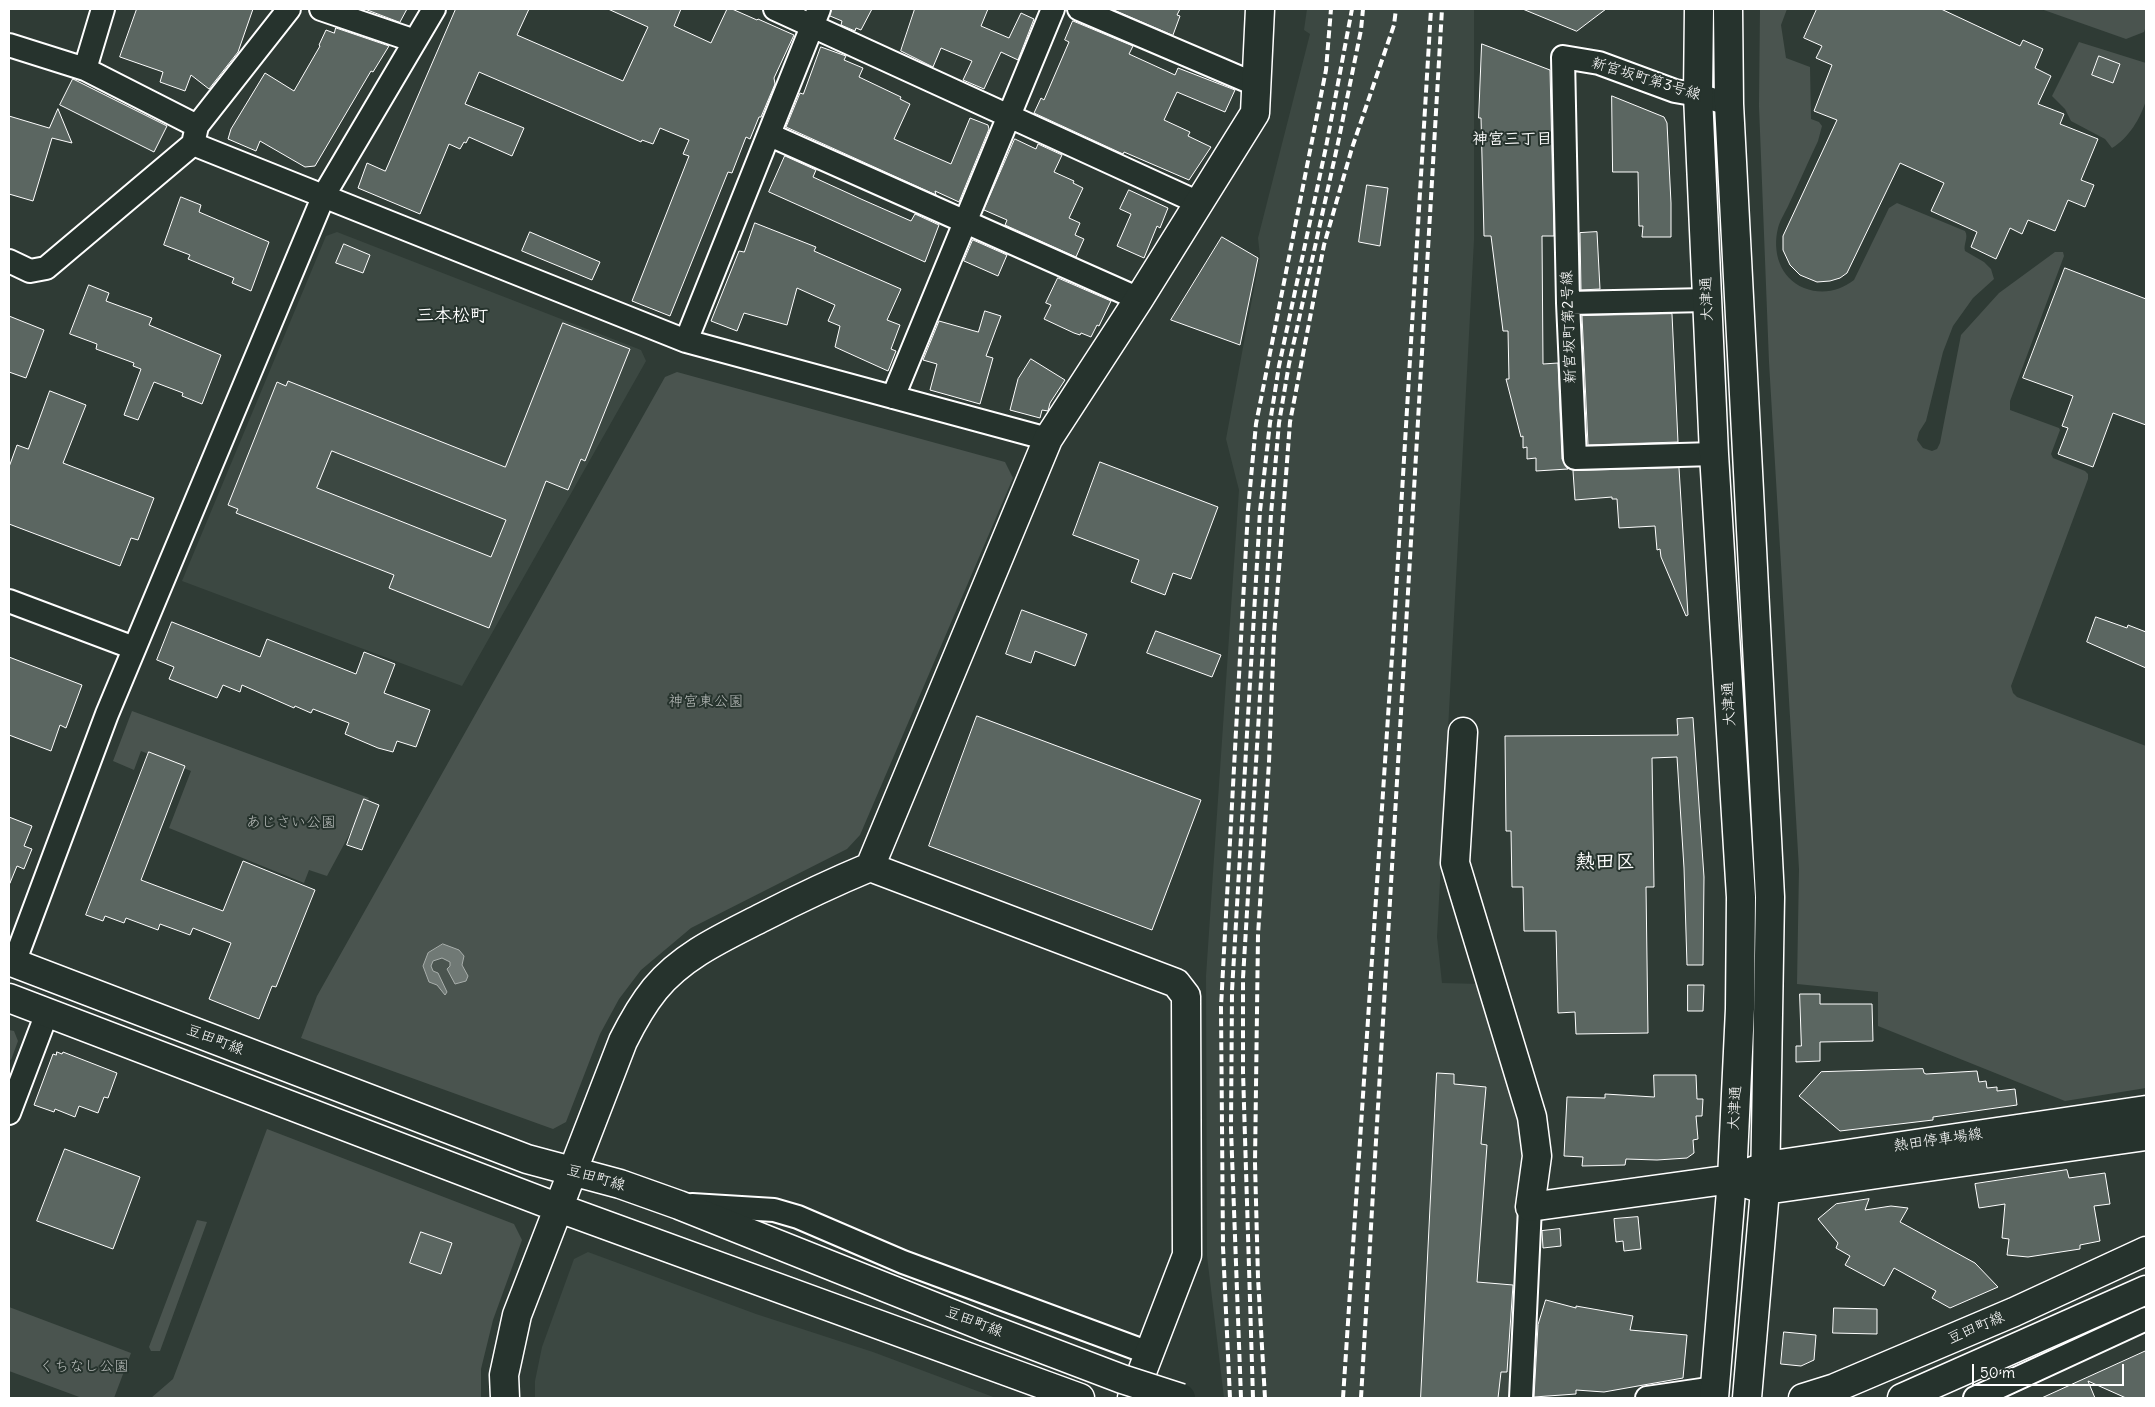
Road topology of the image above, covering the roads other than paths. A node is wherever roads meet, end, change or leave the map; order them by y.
1 (103, 9) edge
2 (289, 9) edge
3 (320, 9) edge
4 (434, 9) edge
5 (775, 9) edge
6 (1054, 9) edge
7 (1079, 9) edge
8 (1260, 9) edge
9 (1699, 9) edge
10 (1728, 9) edge
11 (816, 18) edge
12 (415, 41) junction
13 (9, 45) edge
14 (1564, 57) joint
15 (84, 69) junction
16 (1257, 85) junction
17 (1698, 95) junction
18 (1729, 104) junction
19 (1009, 116) junction
20 (195, 135) junction
21 (770, 135) junction
22 (324, 195) junction
23 (1199, 203) junction
24 (966, 221) junction
25 (9, 261) edge
26 (1140, 299) junction
27 (1707, 300) junction
28 (1568, 303) junction
29 (686, 341) junction
30 (893, 397) junction
31 (1048, 439) junction
32 (1714, 454) junction
33 (9, 600) edge
34 (134, 648) junction
35 (1463, 732) dead end
36 (870, 866) junction
37 (11, 962) edge
38 (9, 998) edge
39 (47, 1013) junction
40 (2146, 1110) edge
41 (9, 1113) edge
42 (2146, 1136) edge
43 (573, 1172) junction
44 (1766, 1178) junction
45 (1732, 1179) junction
46 (679, 1205) junction
47 (1530, 1207) junction
48 (559, 1208) junction
49 (2146, 1251) edge
50 (2146, 1290) edge
51 (2146, 1319) edge
52 (1149, 1353) junction
53 (1715, 1393) edge
54 (505, 1398) edge
55 (1080, 1398) edge
56 (1132, 1398) edge
57 (1181, 1398) edge
58 (1521, 1398) edge
59 (1646, 1398) edge
60 (1747, 1398) edge
61 (1803, 1398) edge
62 (1902, 1398) edge
63 (1975, 1398) edge

1 - 15 street
2 - 20 street
3 - 12 street
4 - 12 street
5 - 11 street
6 - 19 street
7 - 16 street
8 - 16 street
9 - 17 street, 大津通
10 - 18 street, 大津通
11 - 19 street
11 - 21 street
12 - 22 street
13 - 15 street
14 - 17 street, 新宮坂町第3号線
14 - 28 street, 新宮坂町第2号線
15 - 20 street
16 - 23 street
17 - 18 street, 新宮坂町第3号線
17 - 27 street, 大津通
18 - 44 street, 大津通
19 - 23 street
19 - 24 street
20 - 22 street
20 - 25 street
21 - 24 street
21 - 29 street
22 - 29 street
22 - 34 street
23 - 26 street
24 - 26 street
24 - 30 street
26 - 31 street
27 - 28 street
27 - 32 street, 大津通
28 - 32 street, 新宮坂町第2号線
29 - 30 street
30 - 31 street
31 - 36 street
32 - 45 street, 大津通
33 - 34 street
34 - 37 street
35 - 47 street
36 - 43 street
36 - 52 street
37 - 43 street, 豆田町線
38 - 39 street
39 - 41 street
39 - 48 street
40 - 44 street, 熱田停車場線
42 - 44 street, 熱田停車場線
43 - 46 street, 豆田町線
43 - 48 street
44 - 45 street, 熱田停車場線
44 - 60 street, 大津通
45 - 47 street, 熱田停車場線
45 - 53 street, 大津通
46 - 52 street
46 - 57 street, 豆田町線, bridge
47 - 58 street
48 - 54 street
48 - 55 street
49 - 61 street, 豆田町線
50 - 62 street
51 - 63 street
52 - 56 street
53 - 59 street

